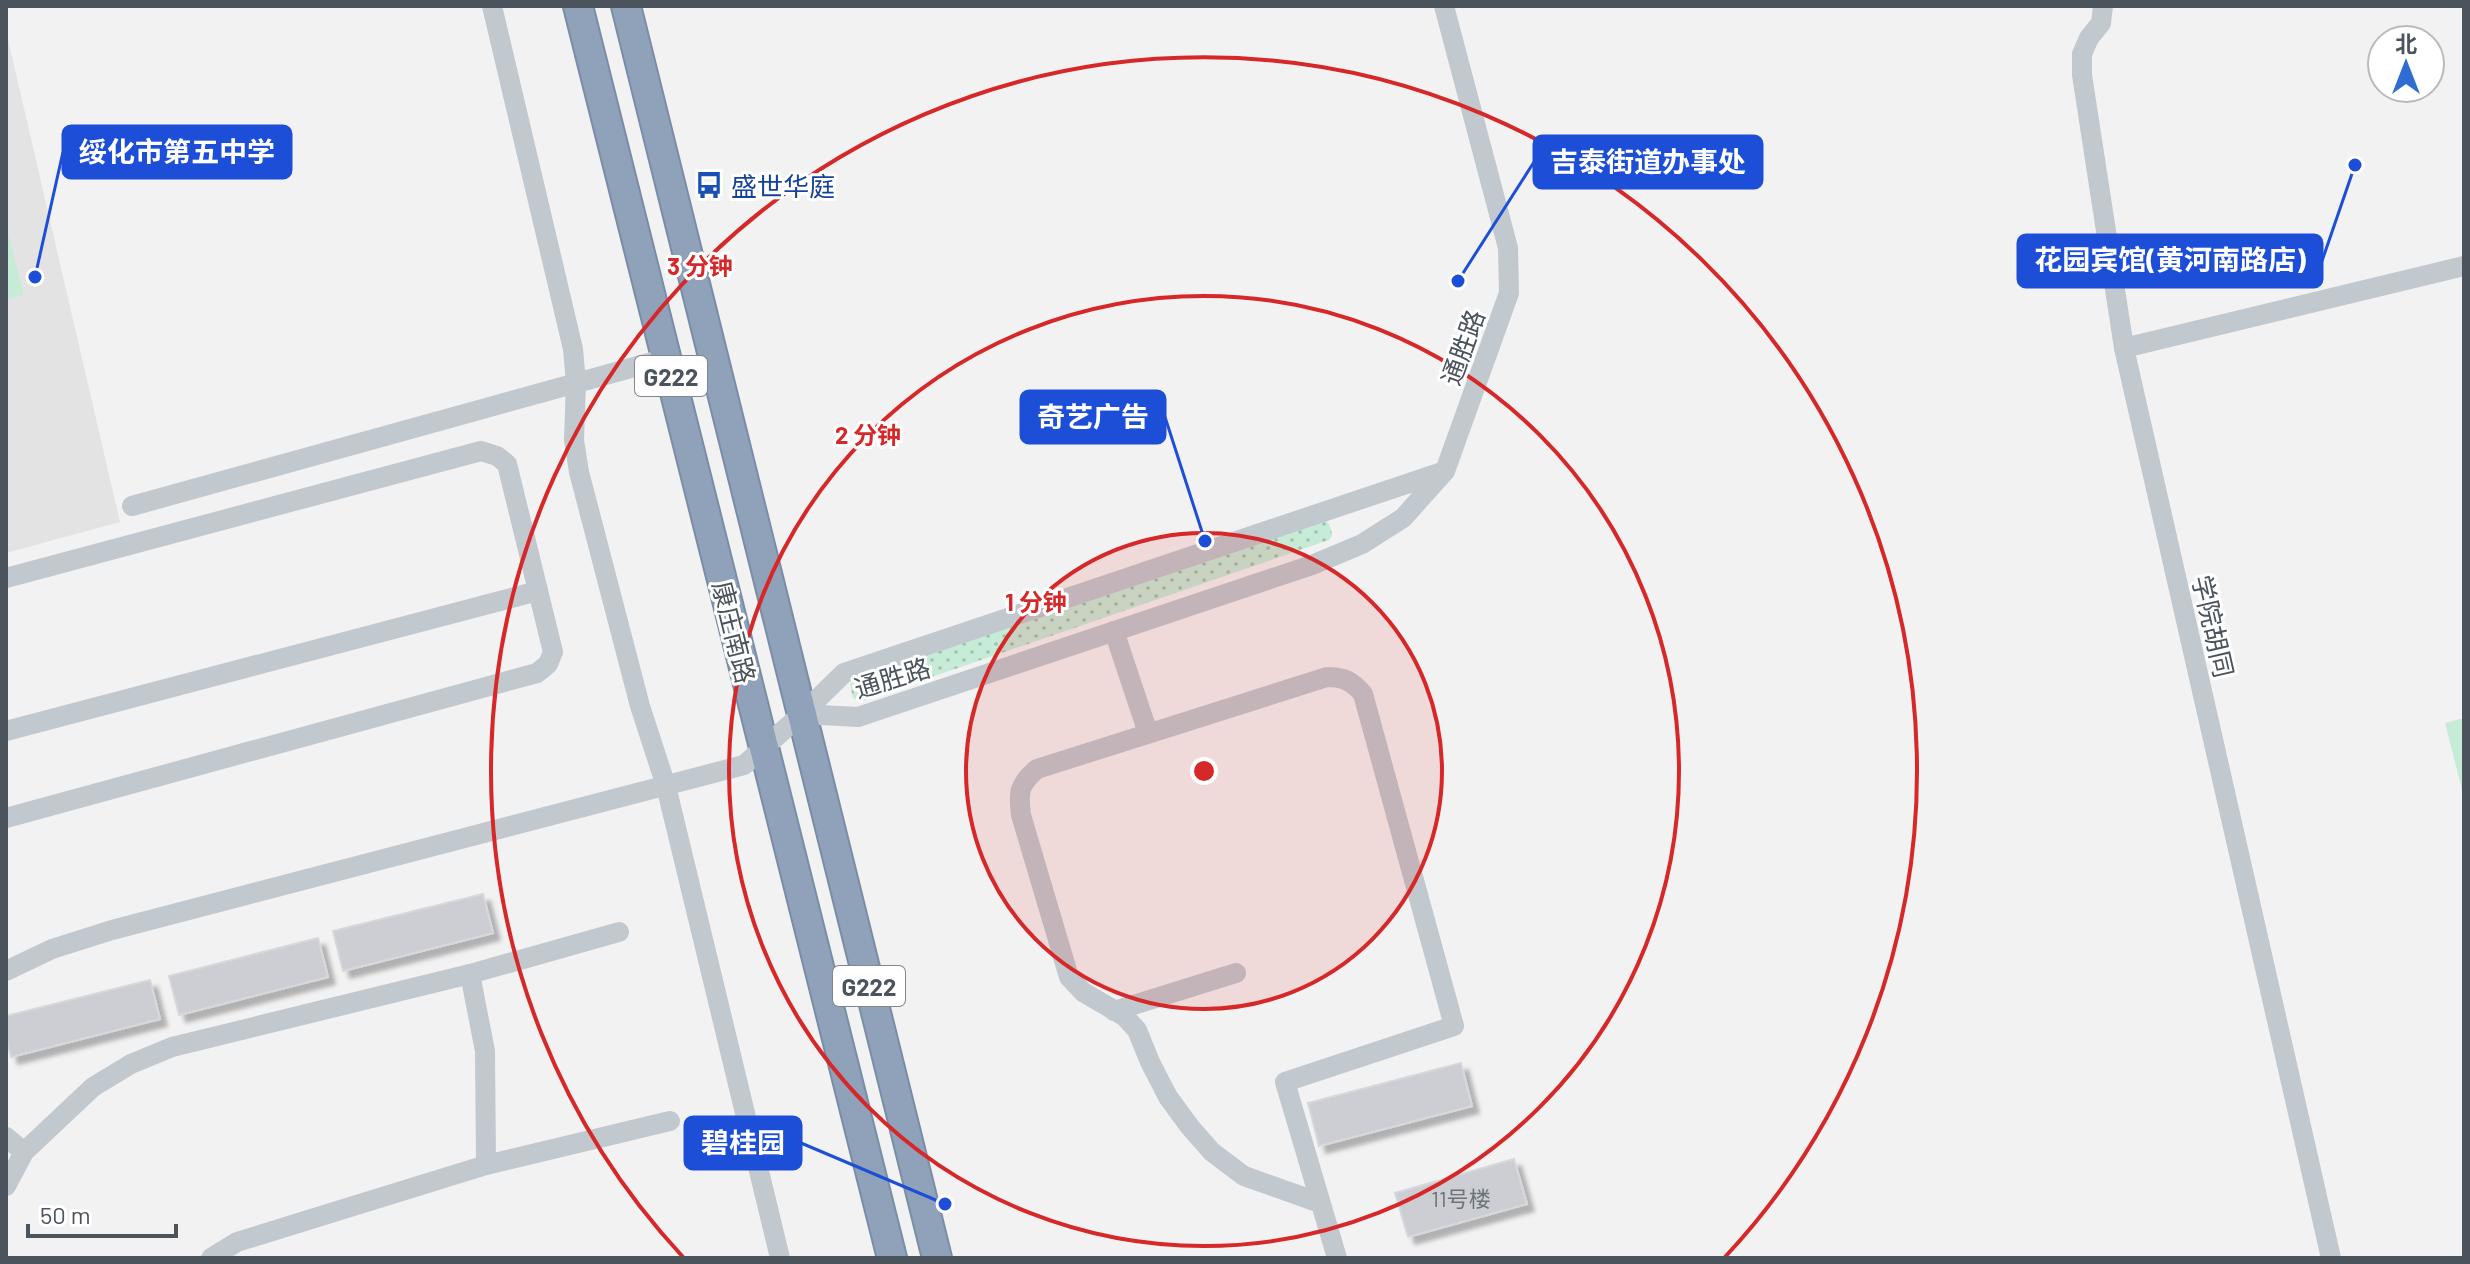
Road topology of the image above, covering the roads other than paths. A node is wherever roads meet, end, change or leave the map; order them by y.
1 (492, 6) edge
2 (578, 6) edge
3 (626, 6) edge
4 (1444, 6) edge
5 (2103, 6) edge
6 (2464, 266) edge
7 (2124, 348) junction
8 (667, 358) junction
9 (576, 383) junction
10 (1445, 471) junction
11 (132, 506) dead end
12 (6, 578) edge
13 (538, 591) junction
14 (1114, 631) junction
15 (802, 714) junction
16 (6, 731) edge
17 (1148, 733) junction
18 (764, 747) junction
19 (666, 786) junction
20 (6, 818) edge
21 (619, 932) dead end
22 (6, 971) edge
23 (1236, 973) dead end
24 (470, 974) junction
25 (1114, 1011) junction
26 (670, 1121) dead end
27 (6, 1137) edge
28 (24, 1152) junction
29 (486, 1165) junction
30 (6, 1186) edge
31 (1320, 1203) junction
32 (211, 1258) edge
33 (780, 1258) edge
34 (892, 1258) edge
35 (937, 1258) edge
36 (1337, 1258) edge
37 (2331, 1258) edge

1 - 9 street
2 - 8 highway, 康庄南路 / G222
3 - 15 highway, 康庄南路 / G222
4 - 10 street, 通胜路
5 - 7 street, 学院胡同
6 - 7 street
7 - 37 street, 学院胡同
8 - 9 street
8 - 18 highway, 康庄南路 / G222
9 - 11 street
9 - 19 street
10 - 14 street, 通胜路
10 - 15 street, 通胜路
12 - 13 street
13 - 16 street
13 - 20 street
14 - 15 street, 通胜路
14 - 17 street
15 - 18 street
15 - 35 highway, 康庄南路 / G222
17 - 25 street
17 - 31 street
18 - 19 street
18 - 34 highway, 康庄南路 / G222
19 - 22 street
19 - 33 street
21 - 24 street
23 - 25 street
24 - 28 street
24 - 29 street
25 - 31 street
26 - 29 street
27 - 28 street
28 - 30 street
29 - 32 street
31 - 36 street

